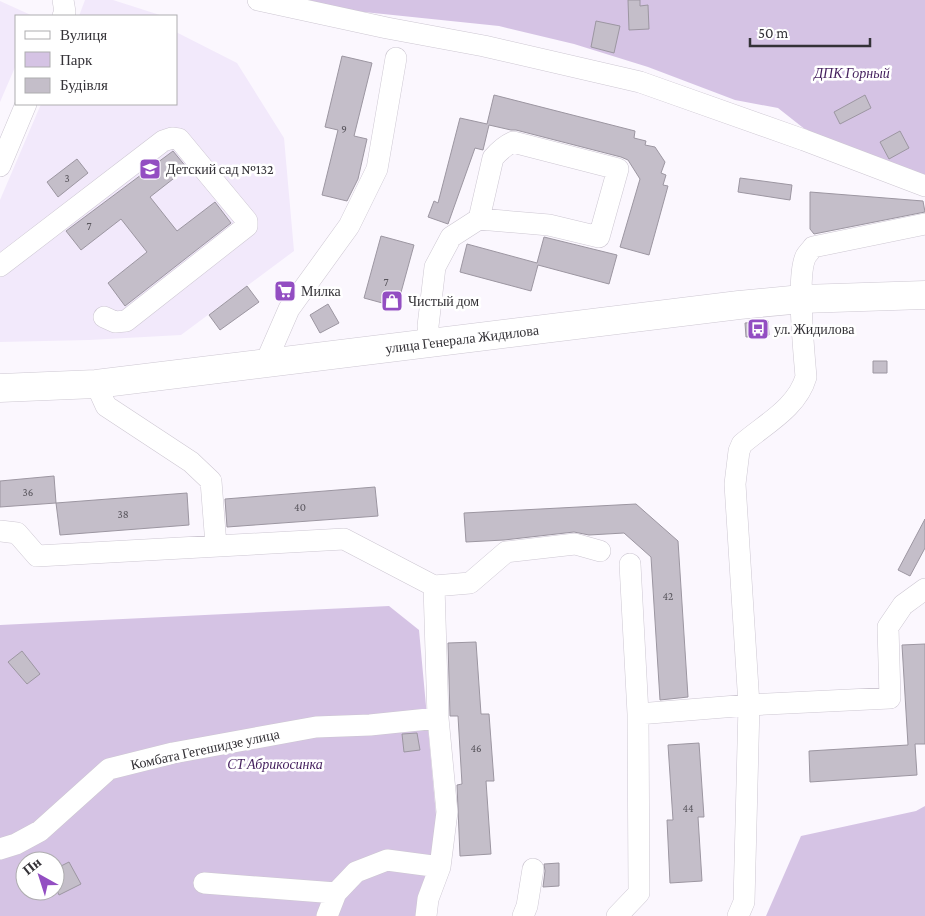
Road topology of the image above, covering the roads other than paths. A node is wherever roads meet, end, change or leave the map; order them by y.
1 (63, 0) edge
2 (258, 0) edge
3 (64, 15) edge
4 (396, 58) dead end
5 (26, 105) edge
6 (0, 166) edge
7 (925, 186) edge
8 (479, 219) junction
9 (925, 224) edge
10 (0, 266) edge
11 (925, 295) edge
12 (802, 299) junction
13 (104, 318) dead end
14 (429, 342) junction
15 (265, 364) junction
16 (96, 384) junction
17 (0, 388) edge
18 (0, 531) edge
19 (216, 545) junction
20 (600, 551) dead end
21 (630, 564) dead end
22 (434, 586) junction
23 (925, 589) edge
24 (749, 705) junction
25 (638, 714) junction
26 (438, 718) junction
27 (0, 848) edge
28 (440, 867) junction
29 (533, 869) dead end
30 (204, 883) dead end
31 (336, 893) junction
32 (326, 916) edge
33 (426, 916) edge
34 (523, 916) edge
35 (617, 916) edge
36 (738, 916) edge

1 - 3 street
2 - 7 street
4 - 15 street
5 - 6 street
8 - 8 street
8 - 14 street
9 - 12 street
10 - 13 street
11 - 12 main road, улица Генерала Жидилова
12 - 14 main road, улица Генерала Жидилова
12 - 24 street
14 - 15 main road, улица Генерала Жидилова
15 - 16 main road, улица Генерала Жидилова
16 - 17 main road, улица Генерала Жидилова
16 - 19 street
18 - 19 street
19 - 22 street
20 - 22 street
21 - 25 street
22 - 26 street
23 - 24 street
24 - 25 street
24 - 36 street
25 - 35 street
26 - 27 street, Комбата Гегешидзе улица
26 - 28 street
28 - 31 street
28 - 33 street
29 - 34 street
30 - 31 street
31 - 32 street

